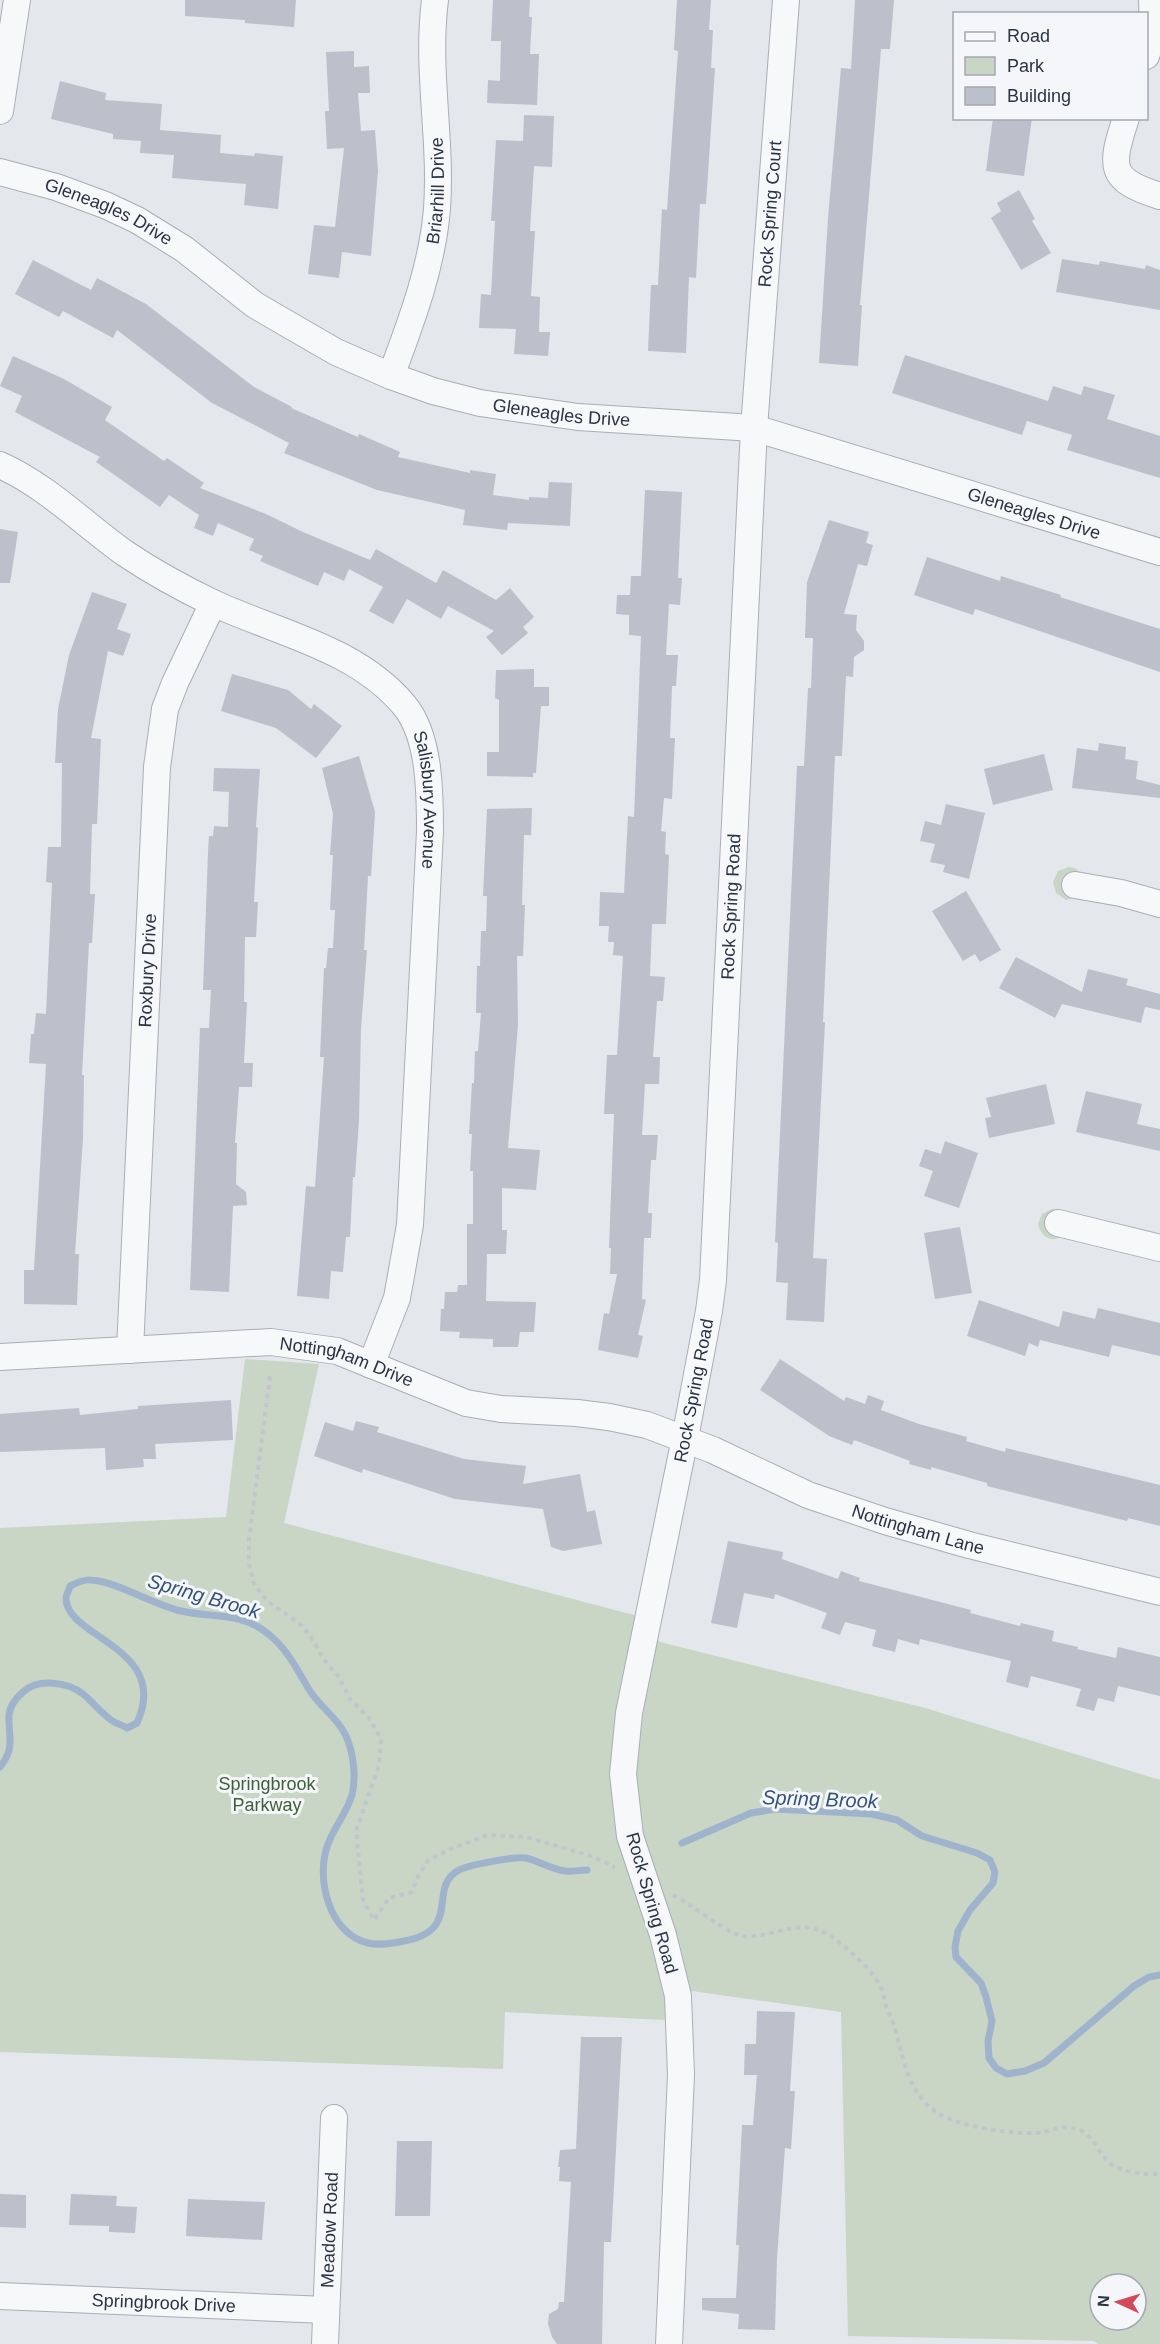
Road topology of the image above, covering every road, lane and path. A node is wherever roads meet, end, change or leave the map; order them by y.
1 (17, 0) edge
2 (435, 0) edge
3 (786, 0) edge
4 (1152, 0) edge
5 (1148, 50) edge
6 (0, 111) edge
7 (1125, 120) edge
8 (0, 172) edge
9 (1160, 196) edge
10 (391, 376) junction
11 (754, 428) junction
12 (0, 465) edge
13 (1160, 552) edge
14 (213, 603) junction
15 (1075, 885) dead end
16 (1160, 904) edge
17 (1058, 1223) dead end
18 (1160, 1248) edge
19 (130, 1350) junction
20 (0, 1357) edge
21 (371, 1365) junction
22 (270, 1376) dead end
23 (685, 1438) junction
24 (1160, 1592) edge
25 (646, 1883) junction
26 (334, 2118) dead end
27 (1160, 2174) edge
28 (0, 2296) edge
29 (326, 2310) junction
30 (325, 2344) edge
31 (669, 2344) edge

1 - 6 street
2 - 10 street, Briarhill Drive
3 - 11 street, Rock Spring Court
4 - 5 street
7 - 9 street
8 - 10 street, Gleneagles Drive
10 - 11 street, Gleneagles Drive
11 - 13 street, Gleneagles Drive
11 - 23 street, Rock Spring Road
12 - 14 street, Salisbury Avenue
14 - 19 street, Roxbury Drive
14 - 21 street, Salisbury Avenue
15 - 16 street
17 - 18 street
19 - 20 street, Nottingham Drive
19 - 21 street, Nottingham Drive
21 - 23 street, Nottingham Drive
22 - 25 path
23 - 24 street, Nottingham Lane
23 - 25 street, Rock Spring Road
25 - 27 path
25 - 31 street, Rock Spring Road
26 - 29 street, Meadow Road
28 - 29 street, Springbrook Drive
29 - 30 street, Meadow Road

